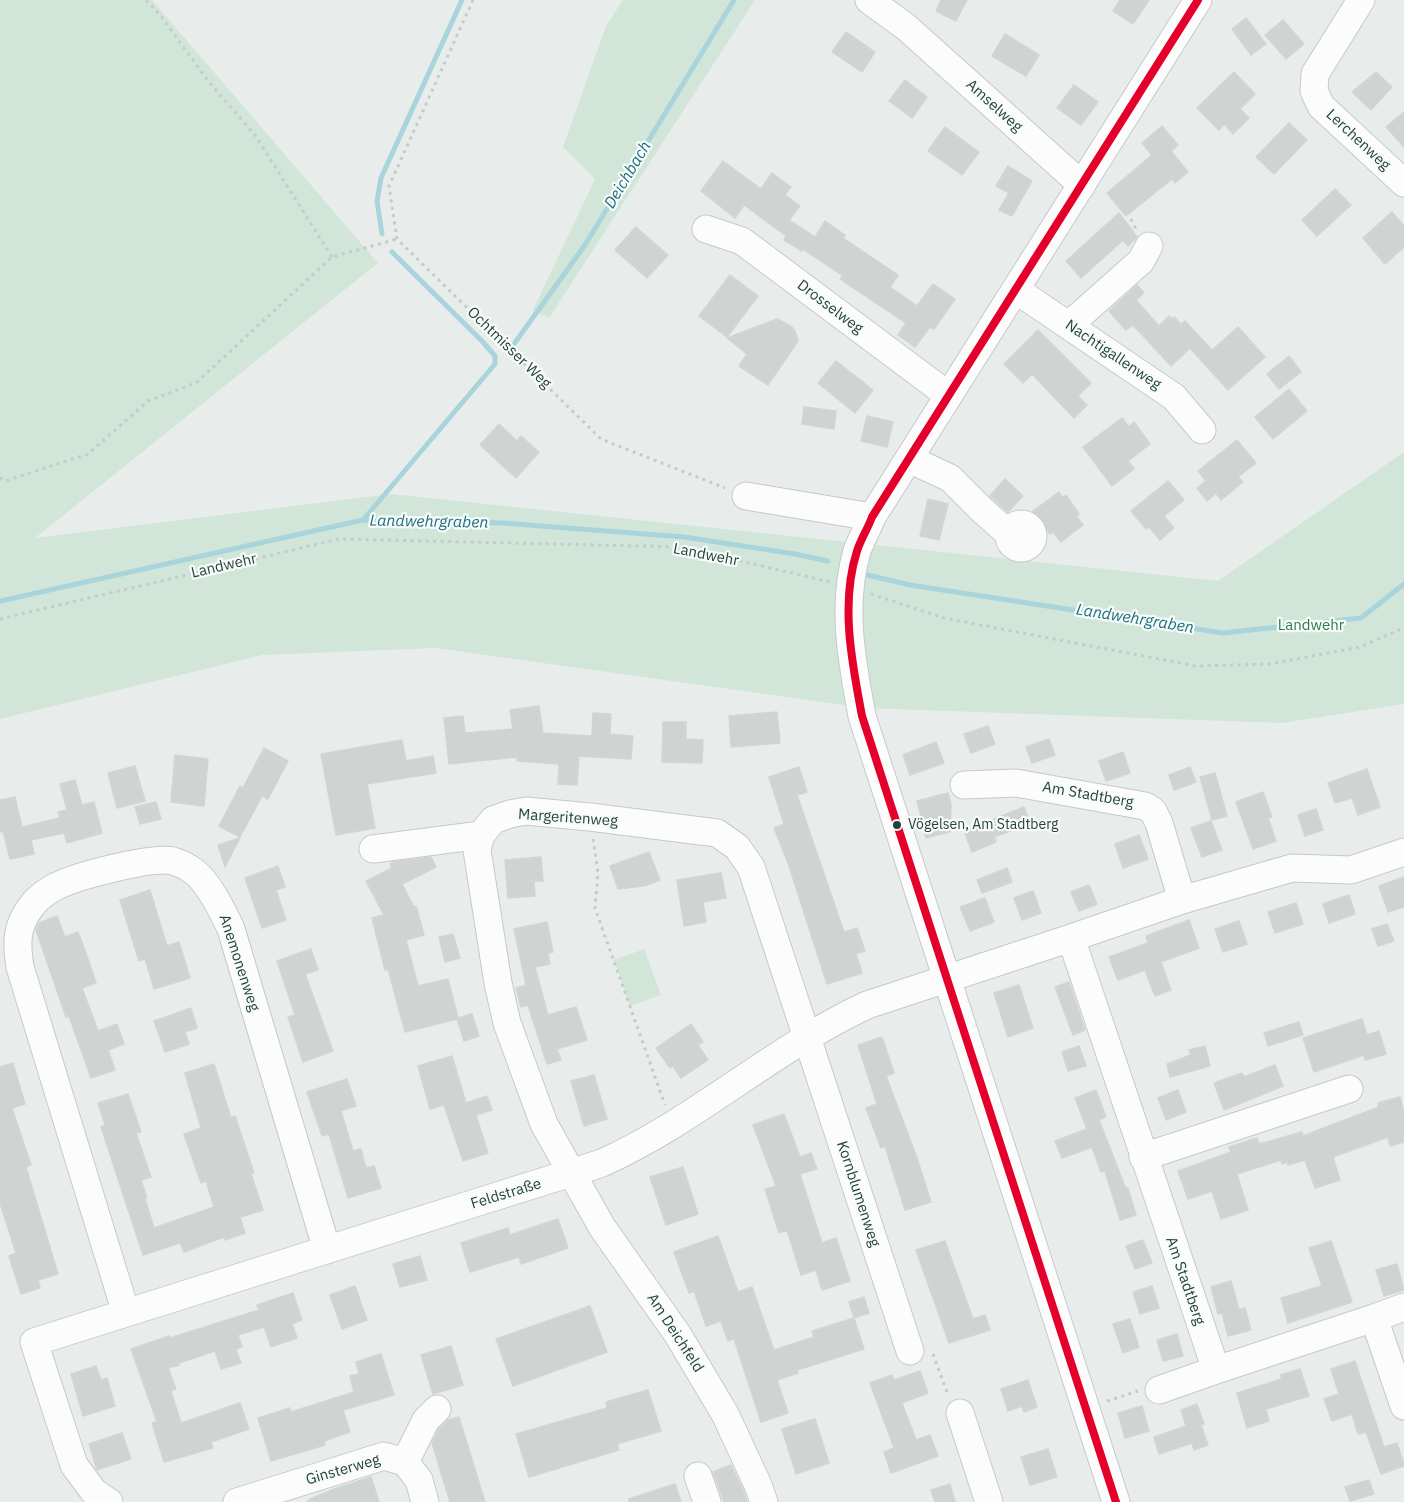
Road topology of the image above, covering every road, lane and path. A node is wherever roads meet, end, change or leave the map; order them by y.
1 (146, 0) edge
2 (473, 0) edge
3 (869, 0) edge
4 (1198, 0) edge
5 (1361, 0) edge
6 (1404, 183) edge
7 (1082, 185) junction
8 (706, 229) dead end
9 (397, 239) junction
10 (1149, 246) dead end
11 (333, 257) junction
12 (1016, 290) junction
13 (1069, 325) junction
14 (948, 395) junction
15 (1202, 430) dead end
16 (909, 459) junction
17 (0, 478) edge
18 (746, 496) joint
19 (872, 518) junction
20 (1009, 534) dead end
21 (850, 587) junction
22 (0, 619) edge
23 (1404, 628) edge
24 (964, 785) dead end
25 (590, 817) junction
26 (487, 828) junction
27 (379, 840) dead end
28 (1404, 852) edge
29 (1182, 900) junction
30 (11, 927) edge
31 (1071, 938) junction
32 (947, 978) junction
33 (806, 1037) junction
34 (1349, 1089) dead end
35 (673, 1126) junction
36 (1143, 1157) junction
37 (570, 1173) junction
38 (327, 1250) junction
39 (1404, 1307) edge
40 (126, 1313) junction
41 (1374, 1318) junction
42 (910, 1351) joint
43 (1216, 1370) junction
44 (1159, 1390) joint
45 (1404, 1406) edge
46 (1086, 1408) junction
47 (437, 1409) dead end
48 (960, 1413) joint
49 (405, 1462) junction
50 (698, 1476) dead end
51 (760, 1501) edge
52 (109, 1502) edge
53 (237, 1502) edge
54 (426, 1502) edge
55 (707, 1502) edge
56 (989, 1502) edge
57 (1116, 1502) edge

1 - 11 path
2 - 9 path
3 - 7 street, Amselweg
4 - 7 street
5 - 6 street, Lerchenweg
7 - 12 street
8 - 14 street, Drosselweg
9 - 11 path
9 - 18 path, Ochtmisser Weg
10 - 13 street
11 - 17 path
12 - 13 street, Nachtigallenweg
12 - 14 street
13 - 15 street, Nachtigallenweg
14 - 16 street
16 - 19 street
16 - 20 street
18 - 19 street
19 - 21 street
21 - 22 path, Landwehr
21 - 23 path, Landwehr
21 - 32 street
24 - 29 street, Am Stadtberg
25 - 26 street, Margeritenweg
25 - 33 street, Margeritenweg
25 - 35 path
26 - 27 street, Margeritenweg
26 - 37 street
28 - 29 street
29 - 31 street
30 - 38 street, Anemonenweg
30 - 40 street, Anemonenweg
31 - 32 street
31 - 36 street, Am Stadtberg
32 - 33 street, Feldstraße
32 - 46 street
33 - 35 street, Feldstraße
33 - 42 street, Kornblumenweg
34 - 36 street
35 - 37 street, Feldstraße
36 - 43 street, Am Stadtberg
37 - 38 street, Feldstraße
37 - 51 street, Am Deichfeld
38 - 40 street, Feldstraße
39 - 41 street
40 - 52 street, Feldstraße
41 - 43 street
41 - 45 street
42 - 48 path
43 - 44 street
44 - 46 path
46 - 57 street
47 - 49 street
48 - 56 street
49 - 53 street, Ginsterweg
49 - 54 street
50 - 55 street

